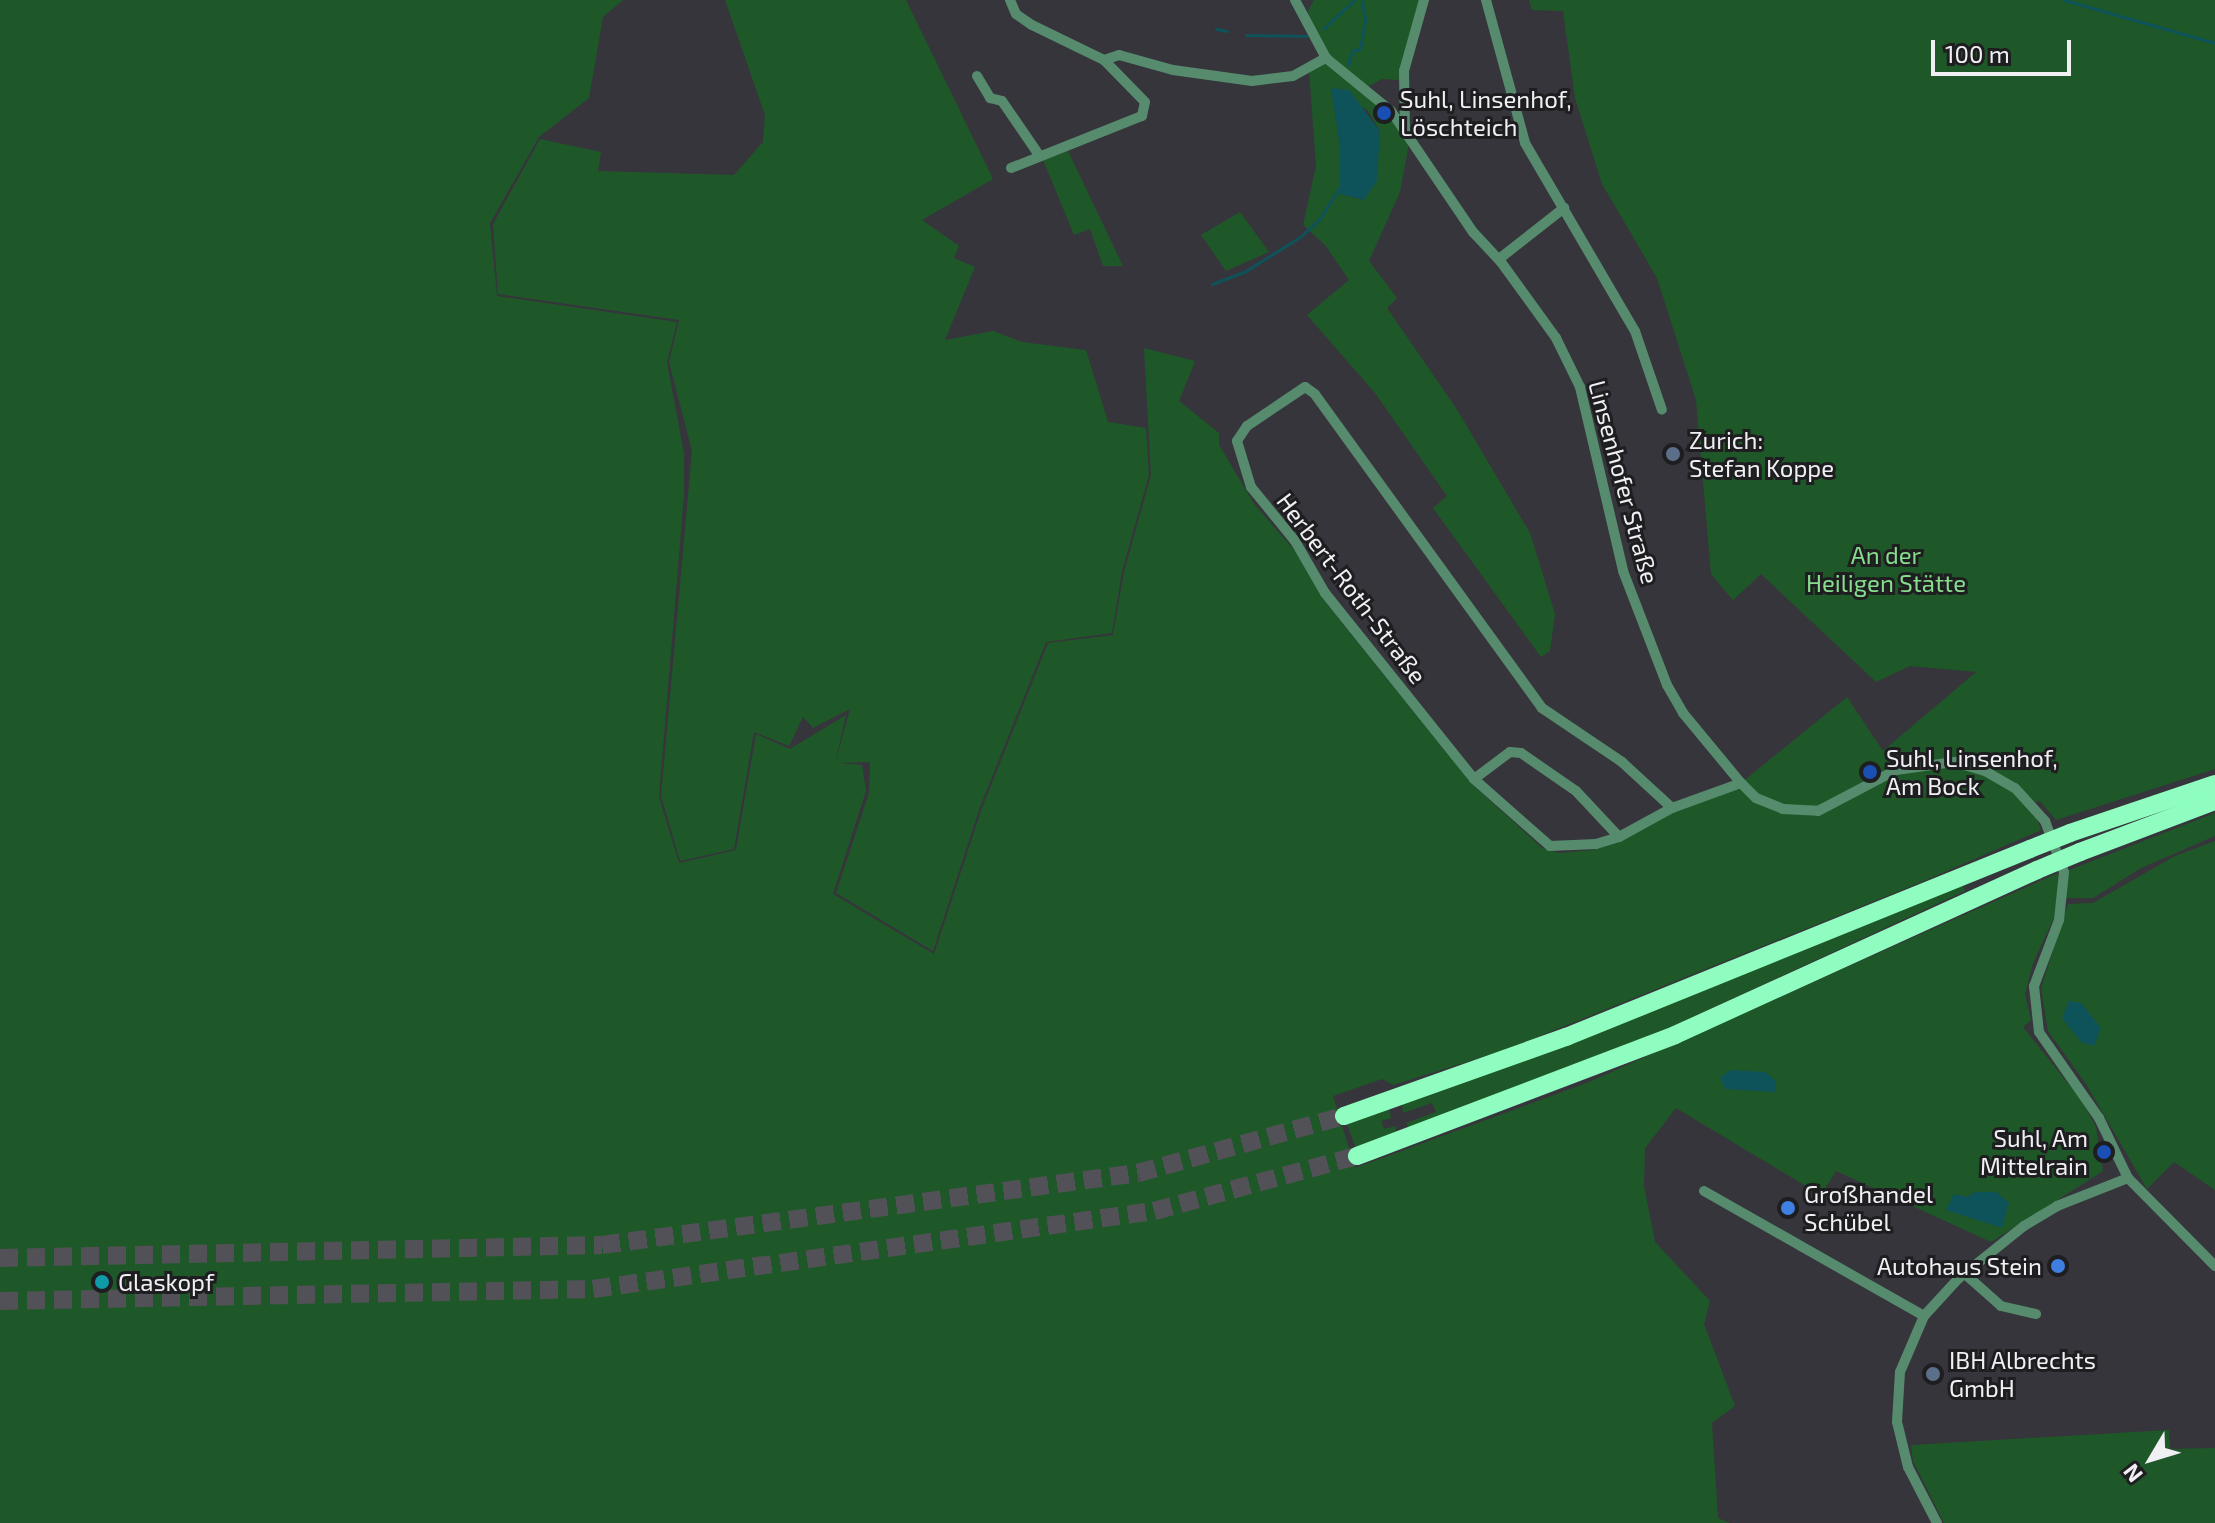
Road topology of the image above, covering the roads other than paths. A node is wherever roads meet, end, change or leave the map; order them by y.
1 (1424, 0) edge
2 (1486, 0) edge
3 (1006, 1) edge
4 (1300, 2) edge
5 (1326, 58) junction
6 (1104, 60) junction
7 (977, 76) dead end
8 (1405, 130) junction
9 (1039, 155) junction
10 (1011, 168) dead end
11 (1564, 208) junction
12 (1499, 259) junction
13 (1662, 410) dead end
14 (1474, 779) junction
15 (1741, 783) junction
16 (2215, 784) edge
17 (2215, 801) edge
18 (1672, 808) junction
19 (1619, 837) junction
20 (1344, 1116) tunnel mouth
21 (1357, 1156) tunnel mouth
22 (2128, 1178) junction
23 (1704, 1191) dead end
24 (2215, 1266) edge
25 (1965, 1274) junction
26 (2036, 1314) dead end
27 (1924, 1316) junction
28 (1937, 1523) edge

1 - 8 street
2 - 11 street
3 - 6 street
4 - 5 street, Linsenhofer Straße
5 - 6 street
5 - 8 street, Linsenhofer Straße
6 - 9 street
7 - 9 street
8 - 12 street, Linsenhofer Straße
9 - 10 street
11 - 12 street
11 - 13 street
12 - 15 street, Linsenhofer Straße
14 - 18 street, Herbert-Roth-Straße
14 - 19 street, Herbert-Roth-Straße
14 - 19 street
15 - 18 street, Herbert-Roth-Straße
15 - 22 street, Linsenhofer Straße
16 - 20 highway, bridge
17 - 21 highway, bridge
18 - 19 street, Herbert-Roth-Straße
22 - 24 street, Linsenhofer Straße
22 - 25 street
23 - 27 street
25 - 26 street
25 - 27 street
27 - 28 street

